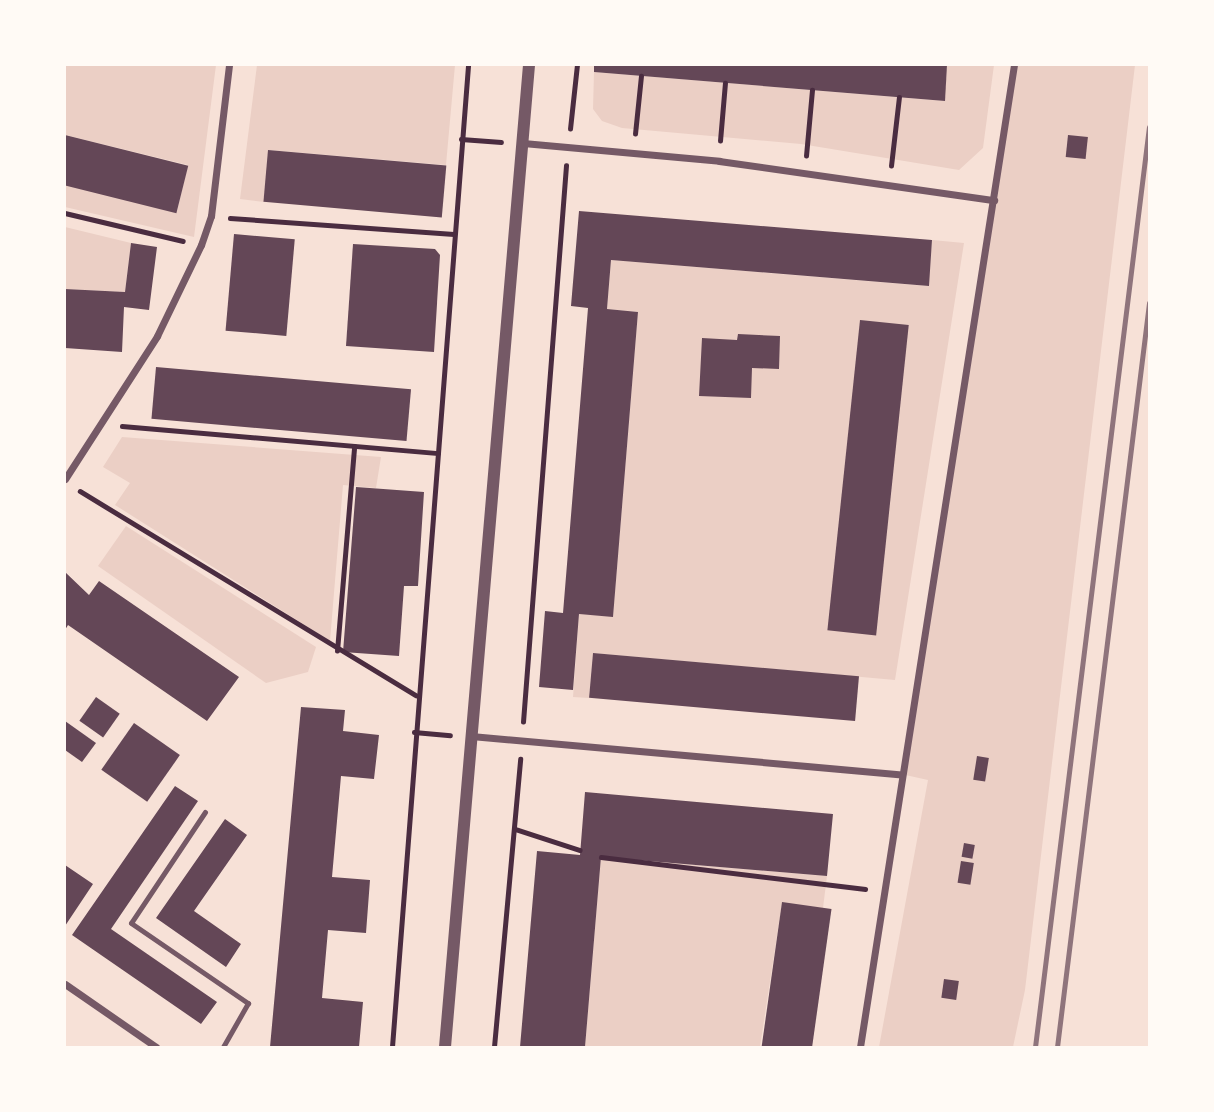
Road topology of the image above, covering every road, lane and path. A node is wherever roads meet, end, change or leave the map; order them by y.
1 (229, 65) edge
2 (468, 65) edge
3 (529, 65) edge
4 (577, 65) edge
5 (1014, 65) edge
6 (640, 76) dead end
7 (725, 83) dead end
8 (812, 90) dead end
9 (899, 97) dead end
10 (461, 139) junction
11 (523, 143) junction
12 (568, 146) junction
13 (633, 152) junction
14 (719, 160) junction
15 (805, 172) junction
16 (889, 185) junction
17 (994, 200) junction
18 (65, 214) edge
19 (211, 216) junction
20 (453, 234) junction
21 (201, 245) junction
22 (101, 424) junction
23 (354, 447) junction
24 (438, 453) junction
25 (65, 479) edge
26 (75, 487) dead end
27 (337, 651) junction
28 (416, 695) junction
29 (414, 732) junction
30 (471, 736) junction
31 (522, 740) junction
32 (901, 774) junction
33 (205, 812) dead end
34 (514, 829) junction
35 (580, 850) dead end
36 (601, 856) dead end
37 (865, 889) dead end
38 (65, 984) edge
39 (156, 1047) edge
40 (223, 1047) edge
41 (392, 1047) edge
42 (445, 1047) edge
43 (494, 1047) edge
44 (860, 1047) edge

1 - 19 street
2 - 10 path
3 - 11 street
4 - 12 path
5 - 17 street
6 - 13 path
7 - 14 path
8 - 15 path
9 - 16 path
10 - 11 path
10 - 20 path
11 - 12 street
11 - 30 street
12 - 13 street
12 - 31 path
13 - 14 street
14 - 15 street
15 - 16 street
16 - 17 street
17 - 32 street
18 - 21 path
19 - 20 path
19 - 21 street
20 - 24 path
21 - 22 street
22 - 23 path
22 - 25 street
23 - 24 path
23 - 27 path
24 - 28 path
26 - 27 path
27 - 28 path
28 - 29 path
29 - 30 path
29 - 41 path
30 - 31 street
30 - 42 street
31 - 32 street
31 - 34 path
32 - 44 street
33 - 40 lane
34 - 35 path
34 - 43 path
36 - 37 path
38 - 39 street

